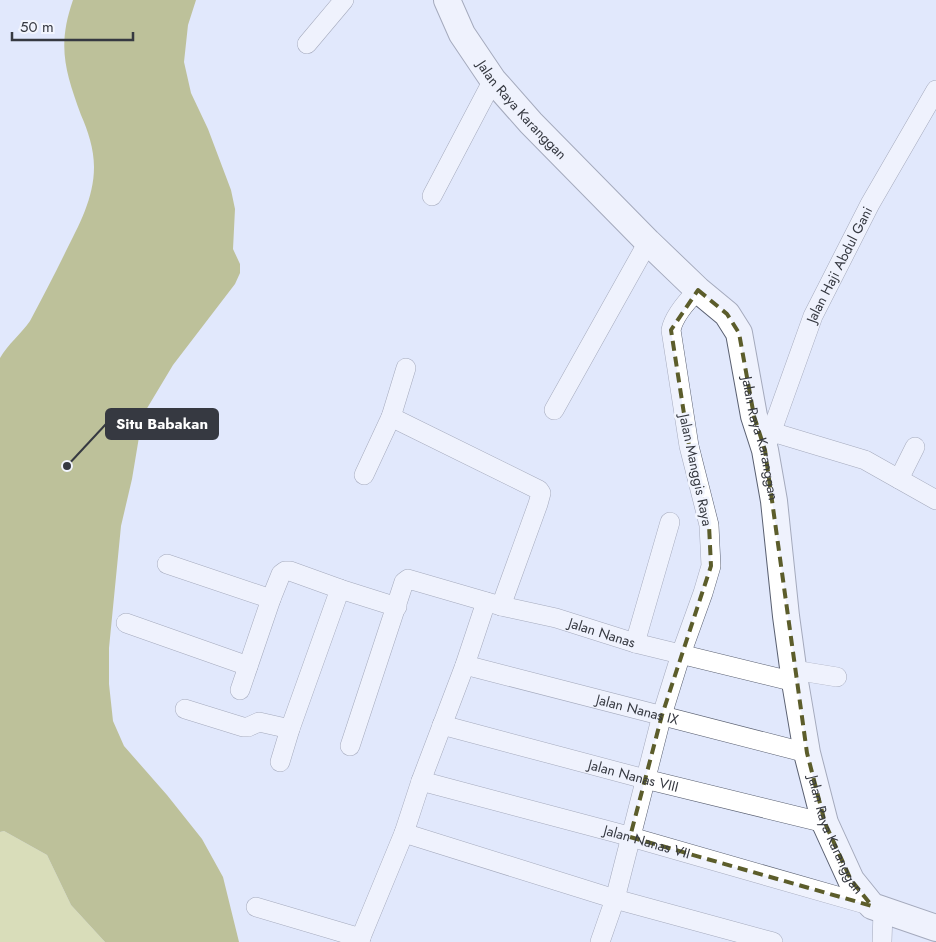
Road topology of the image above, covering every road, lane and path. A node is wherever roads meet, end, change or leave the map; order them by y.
1 (344, 0) edge
2 (446, 0) edge
3 (307, 44) dead end
4 (493, 80) junction
5 (936, 90) edge
6 (432, 196) dead end
7 (648, 242) junction
8 (698, 290) junction
9 (406, 368) dead end
10 (554, 410) dead end
11 (391, 417) junction
12 (768, 441) junction
13 (915, 447) dead end
14 (364, 475) dead end
15 (899, 479) junction
16 (936, 500) edge
17 (670, 522) dead end
18 (167, 564) dead end
19 (340, 589) junction
20 (271, 599) junction
21 (494, 604) junction
22 (397, 607) junction
23 (126, 623) dead end
24 (635, 643) junction
25 (681, 654) junction
26 (465, 665) junction
27 (248, 666) junction
28 (794, 676) junction
29 (837, 677) dead end
30 (240, 690) dead end
31 (185, 709) dead end
32 (662, 715) junction
33 (442, 725) junction
34 (290, 729) junction
35 (350, 746) dead end
36 (808, 753) junction
37 (280, 762) dead end
38 (645, 779) junction
39 (421, 781) junction
40 (825, 824) junction
41 (404, 833) junction
42 (630, 838) junction
43 (615, 899) junction
44 (256, 906) dead end
45 (878, 909) junction
46 (935, 923) edge
47 (360, 940) edge
48 (600, 942) edge
49 (773, 942) edge
50 (882, 942) edge

1 - 3 street
2 - 4 street, Jalan Raya Karanggan
4 - 6 street
4 - 7 street, Jalan Raya Karanggan
5 - 12 street, Jalan Haji Abdul Gani
7 - 8 street, Jalan Raya Karanggan
7 - 10 street
8 - 12 street, Jalan Raya Karanggan
8 - 25 street, Jalan Manggis Raya
9 - 11 street
11 - 14 street
11 - 21 street
12 - 15 street
12 - 28 street, Jalan Raya Karanggan
13 - 15 street
15 - 16 street
17 - 24 street
18 - 20 street
19 - 20 street
19 - 22 street
19 - 34 street
20 - 27 street
21 - 22 street, Jalan Nanas
21 - 24 street, Jalan Nanas
21 - 26 street
22 - 35 street
23 - 27 street
24 - 25 street, Jalan Nanas
25 - 28 street, Jalan Nanas
25 - 32 street, Jalan Manggis Raya
26 - 32 street, Jalan Nanas IX
26 - 33 street
27 - 30 street
28 - 29 street, Jalan Nanas
28 - 36 street, Jalan Raya Karanggan
31 - 34 street
32 - 36 street, Jalan Nanas IX
32 - 38 street, Jalan Manggis Raya
33 - 38 street, Jalan Nanas VIII
33 - 39 street
34 - 37 street
36 - 40 street, Jalan Raya Karanggan
38 - 40 street, Jalan Nanas VIII
38 - 42 street, Jalan Manggis Raya
39 - 41 street
39 - 42 street, Jalan Nanas VII
40 - 45 street, Jalan Raya Karanggan
41 - 43 street
41 - 47 street
42 - 43 street, Jalan Manggis Raya
42 - 45 street, Jalan Nanas VII
43 - 48 street, Jalan Manggis Raya
43 - 49 street
44 - 47 street
45 - 46 street
45 - 50 street

